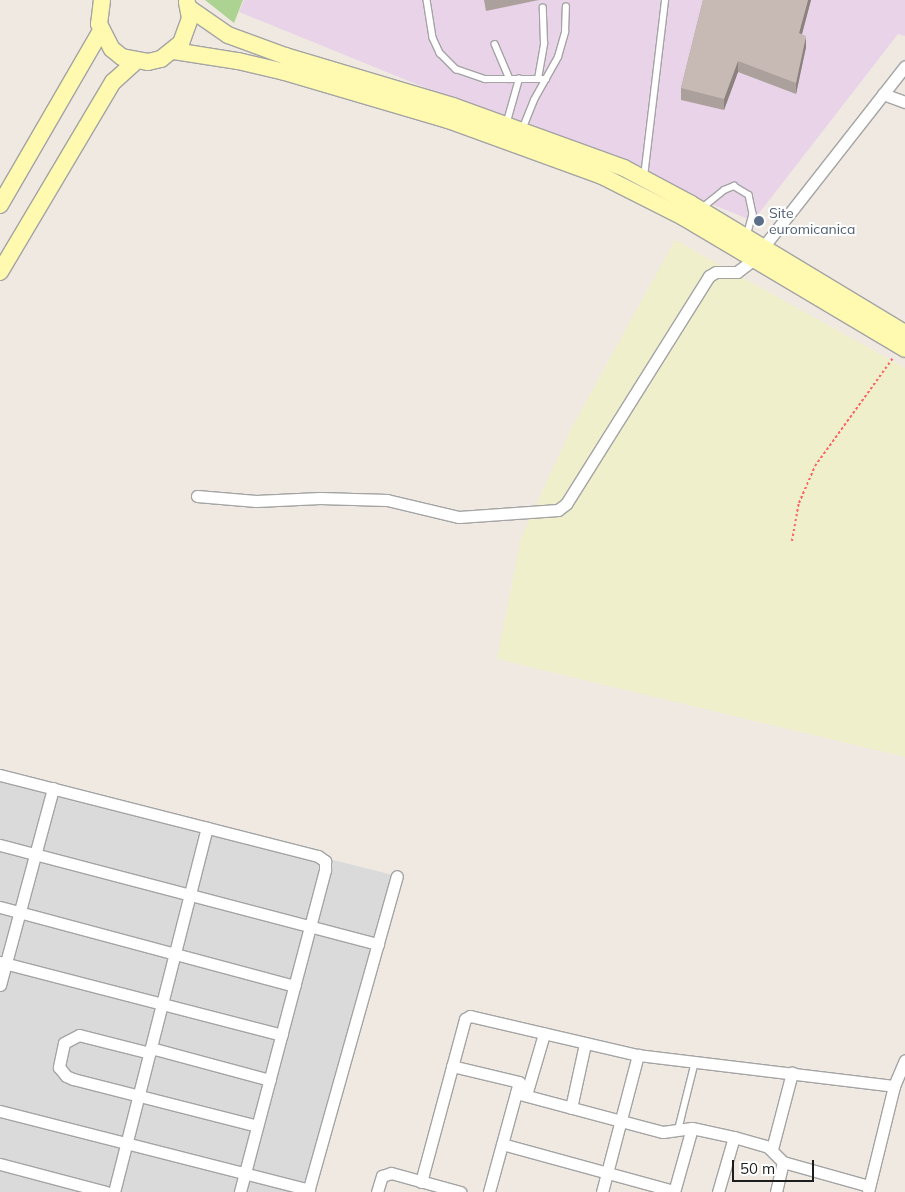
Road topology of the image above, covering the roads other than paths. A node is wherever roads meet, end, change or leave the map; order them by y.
1 (426, 0) edge
2 (665, 0) edge
3 (100, 2) edge
4 (187, 4) edge
5 (566, 7) dead end
6 (544, 8) dead end
7 (101, 31) junction
8 (495, 44) dead end
9 (174, 51) junction
10 (134, 62) junction
11 (903, 72) edge
12 (519, 78) junction
13 (510, 79) junction
14 (538, 79) junction
15 (546, 79) junction
16 (883, 94) junction
17 (905, 102) edge
18 (506, 125) junction
19 (520, 138) junction
20 (644, 177) junction
21 (0, 205) edge
22 (700, 210) junction
23 (747, 239) junction
24 (758, 254) junction
25 (0, 272) edge
26 (904, 343) edge
27 (197, 496) dead end
28 (0, 775) edge
29 (53, 788) junction
30 (208, 828) junction
31 (0, 845) edge
32 (35, 854) junction
33 (397, 876) dead end
34 (190, 894) junction
35 (0, 907) edge
36 (19, 912) junction
37 (310, 926) junction
38 (378, 944) junction
39 (175, 954) junction
40 (3, 963) edge
41 (0, 985) edge
42 (295, 986) junction
43 (162, 1004) junction
44 (544, 1034) junction
45 (282, 1035) junction
46 (585, 1044) junction
47 (150, 1050) junction
48 (638, 1055) junction
49 (905, 1060) edge
50 (695, 1062) junction
51 (452, 1066) junction
52 (792, 1073) junction
53 (270, 1080) junction
54 (894, 1086) junction
55 (521, 1094) junction
56 (139, 1096) junction
57 (571, 1108) junction
58 (0, 1111) edge
59 (621, 1121) junction
60 (257, 1126) junction
61 (692, 1128) junction
62 (678, 1130) junction
63 (734, 1137) junction
64 (126, 1143) junction
65 (502, 1144) junction
66 (772, 1149) junction
67 (783, 1162) junction
68 (0, 1164) edge
69 (608, 1172) junction
70 (245, 1174) junction
71 (421, 1182) junction
72 (868, 1189) edge
73 (308, 1191) edge
74 (674, 1191) edge
75 (106, 1192) edge
76 (114, 1192) edge
77 (240, 1192) edge
78 (377, 1192) edge
79 (460, 1192) edge
80 (489, 1192) edge
81 (602, 1192) edge
82 (718, 1192) edge
83 (776, 1192) edge

1 - 13 lane
2 - 20 lane
3 - 7 street
4 - 9 street
4 - 18 street
5 - 15 lane
6 - 14 lane
7 - 10 street
7 - 21 street
8 - 13 lane
9 - 10 street
9 - 19 street
10 - 25 street
11 - 16 street
12 - 13 lane
12 - 14 lane
12 - 18 lane
14 - 15 lane
15 - 19 lane
16 - 17 street
16 - 24 street
18 - 19 street
19 - 20 street
19 - 24 street
20 - 22 street
22 - 23 street
22 - 23 lane
23 - 24 street
24 - 26 street
24 - 27 street
28 - 29 street
29 - 30 street
29 - 32 street
30 - 34 street
30 - 37 street
31 - 32 street
32 - 34 street
32 - 36 street
33 - 38 street
34 - 37 street
34 - 39 street
35 - 36 street
36 - 39 street
36 - 40 street
37 - 38 street
37 - 42 street
38 - 73 street
39 - 42 street
39 - 43 street
40 - 41 street
40 - 43 street
42 - 45 street
43 - 45 street
43 - 47 street
44 - 46 street
44 - 51 street
44 - 55 street
45 - 53 street
46 - 48 street
46 - 57 street
47 - 53 street
47 - 56 street
47 - 56 street
48 - 50 street
48 - 59 street
49 - 54 street
50 - 52 street
50 - 62 lane
51 - 55 street
51 - 71 street
52 - 54 street
52 - 66 street
53 - 60 street
54 - 72 street
55 - 57 street
55 - 65 street
56 - 60 street
56 - 64 street
57 - 59 street
58 - 64 street
59 - 62 street
59 - 69 street
60 - 70 street
61 - 62 street
61 - 63 street
61 - 74 street
63 - 66 street
63 - 82 street
64 - 70 street
64 - 76 street
65 - 69 street
65 - 80 street
66 - 67 street
67 - 72 street
67 - 83 street
68 - 75 street
69 - 74 street
69 - 81 street
70 - 73 street
70 - 77 street
71 - 78 street
71 - 79 street

